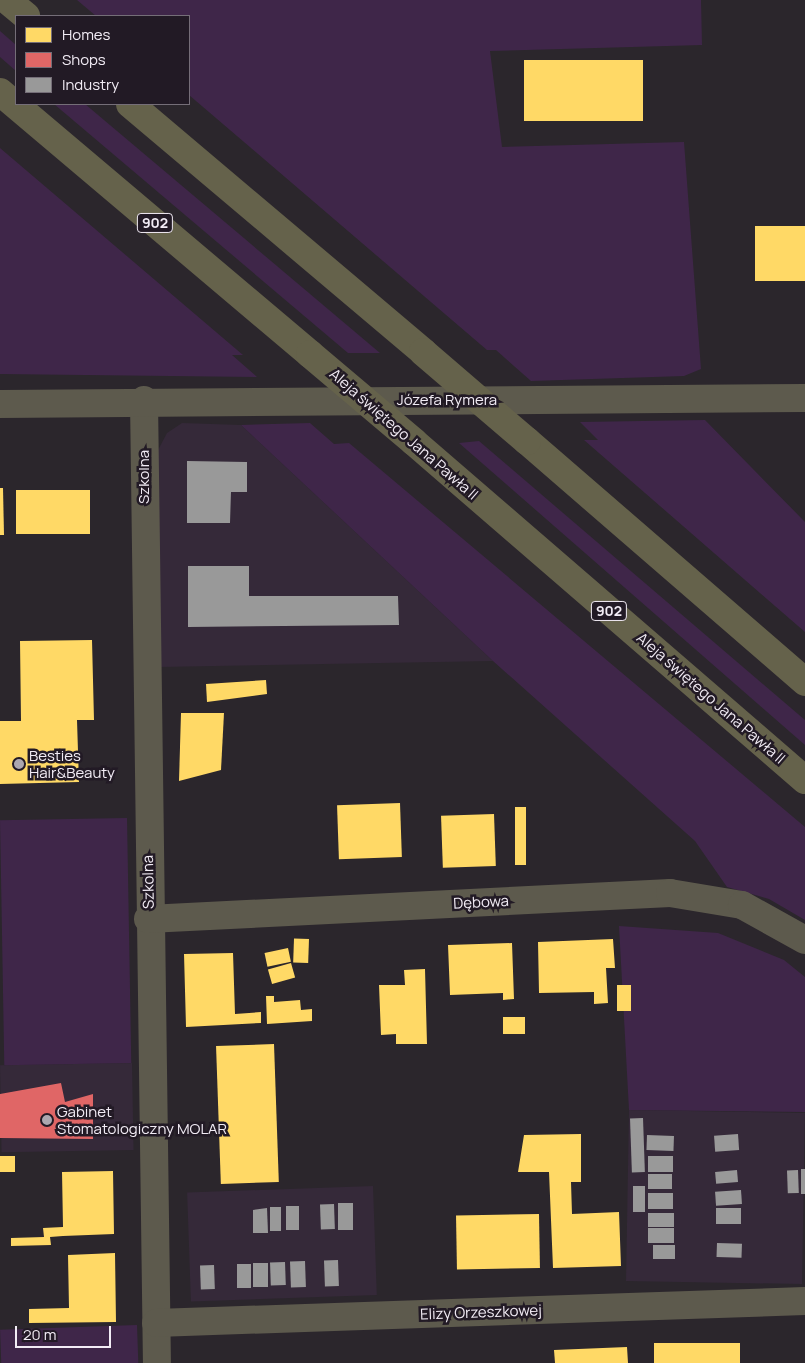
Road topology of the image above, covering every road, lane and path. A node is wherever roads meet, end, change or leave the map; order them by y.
1 (7, 0) edge
2 (25, 15) edge
3 (0, 92) edge
4 (15, 105) edge
5 (15, 105) edge
6 (131, 105) edge
7 (805, 398) edge
8 (144, 400) junction
9 (0, 404) edge
10 (805, 682) edge
11 (805, 780) edge
12 (148, 919) junction
13 (805, 940) edge
14 (805, 1301) edge
15 (156, 1323) junction
16 (157, 1363) edge

1 - 2 main road
3 - 4 main road, Aleja świętego Jana Pawła II / 902, bridge
5 - 11 main road, Aleja świętego Jana Pawła II / 902, bridge
6 - 10 main road, bridge
7 - 8 street, Józefa Rymera
8 - 9 street, Józefa Rymera
8 - 12 street, Szkolna
12 - 13 street, Dębowa
12 - 15 street, Szkolna
14 - 15 street, Elizy Orzeszkowej
15 - 16 street, Szkolna

